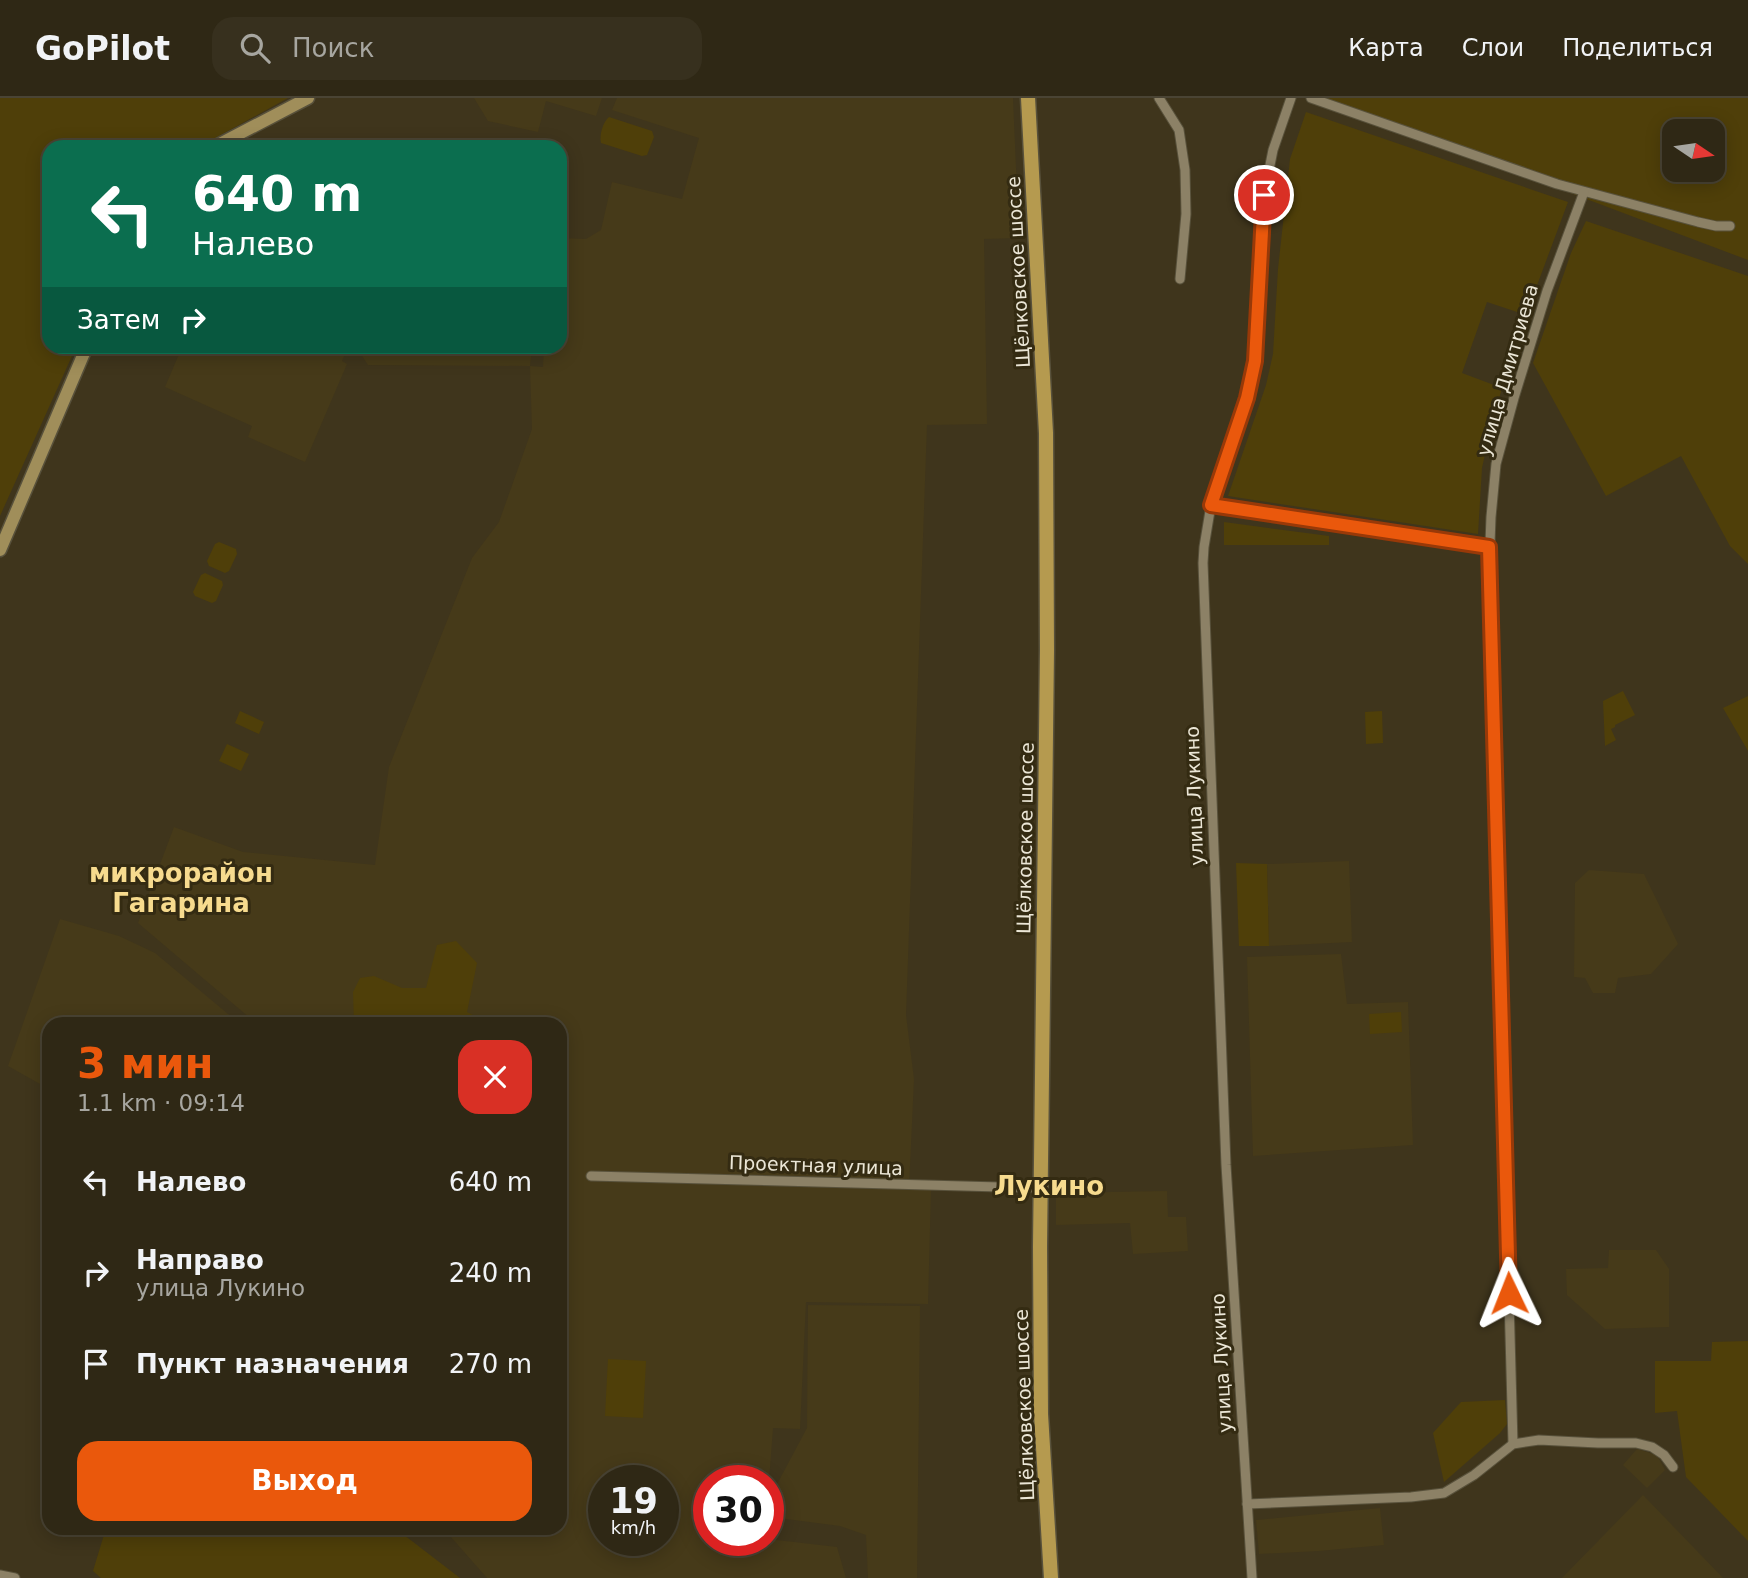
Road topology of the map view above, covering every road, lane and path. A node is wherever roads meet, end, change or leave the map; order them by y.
1 (308, 98) edge
2 (1028, 98) edge
3 (1159, 98) edge
4 (1291, 98) edge
5 (1311, 98) edge
6 (227, 140) edge
7 (1584, 192) junction
8 (1730, 226) dead end
9 (1180, 279) dead end
10 (84, 354) edge
11 (1211, 505) junction
12 (1489, 547) junction
13 (0, 550) edge
14 (591, 1176) dead end
15 (1041, 1188) junction
16 (1513, 1444) junction
17 (1673, 1467) dead end
18 (1247, 1504) junction
19 (0, 1575) edge
20 (15, 1578) edge
21 (1051, 1578) edge
22 (1252, 1578) edge

1 - 6 main road
2 - 15 main road, Щёлковское шоссе
3 - 9 street
4 - 11 street, улица Лукино
5 - 7 street
7 - 8 street
7 - 12 street, улица Дмитриева
10 - 13 main road
11 - 12 street
11 - 18 street, улица Лукино
12 - 16 street, улица Дмитриева
14 - 15 street, Проектная улица
15 - 21 main road, Щёлковское шоссе
16 - 17 street
16 - 18 street
18 - 22 street, улица Лукино
19 - 20 street

